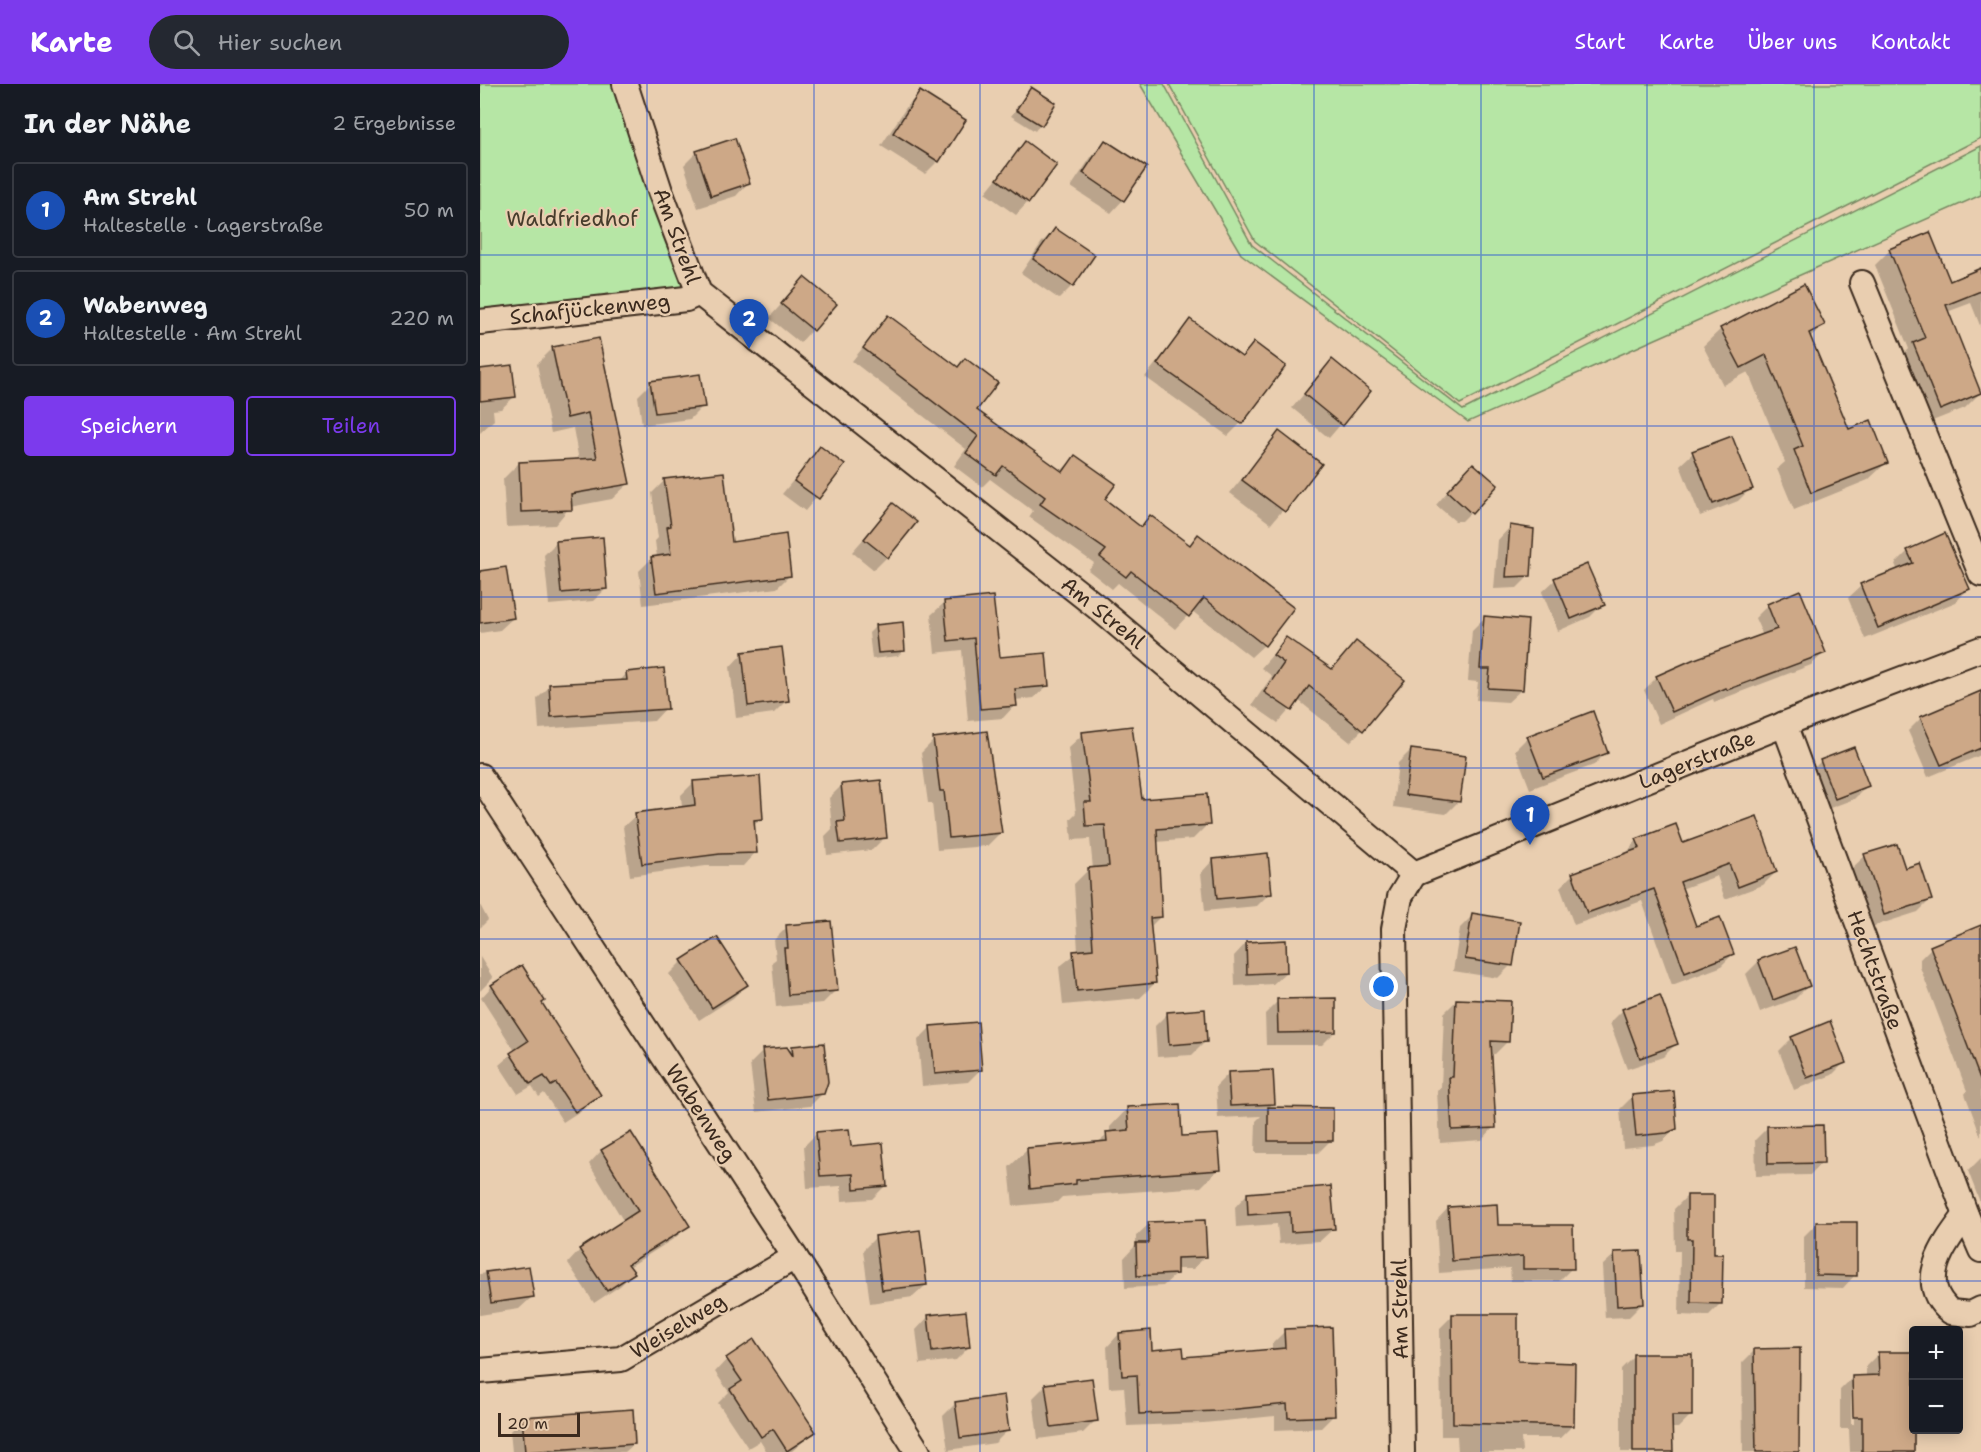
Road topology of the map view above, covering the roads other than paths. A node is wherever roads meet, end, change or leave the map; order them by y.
1 (625, 84) edge
2 (1862, 283) dead end
3 (699, 293) junction
4 (480, 321) edge
5 (1981, 574) edge
6 (1981, 649) edge
7 (1784, 724) junction
8 (482, 785) edge
9 (1414, 874) junction
10 (1966, 1215) junction
11 (1981, 1250) edge
12 (795, 1257) junction
13 (1981, 1309) edge
14 (480, 1371) edge
15 (918, 1452) edge
16 (1402, 1452) edge

1 - 3 street, Am Strehl
2 - 5 street
3 - 4 street, Schafjückenweg
3 - 9 street, Am Strehl
6 - 7 street, Lagerstraße
7 - 9 street, Lagerstraße
7 - 10 street, Hechtstraße
8 - 12 street, Wabenweg
9 - 16 street, Am Strehl
10 - 11 street, Hechtstraße
10 - 13 street
12 - 14 street, Weiselweg
12 - 15 street, Wabenweg

